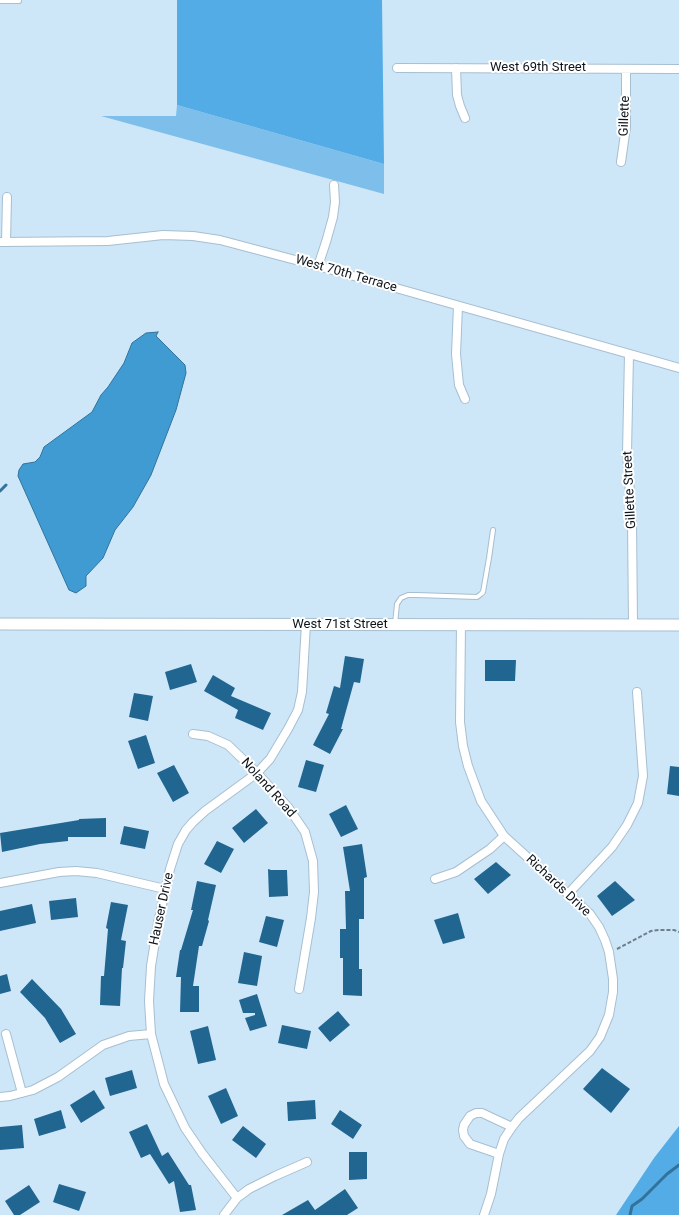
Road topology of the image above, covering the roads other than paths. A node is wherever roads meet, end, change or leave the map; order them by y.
1 (0, 1) edge
2 (19, 1) edge
3 (397, 68) dead end
4 (456, 68) junction
5 (626, 69) junction
6 (679, 69) edge
7 (465, 118) dead end
8 (621, 162) dead end
9 (334, 185) dead end
10 (7, 197) dead end
11 (3, 242) edge
12 (318, 266) junction
13 (458, 306) junction
14 (629, 354) junction
15 (679, 368) edge
16 (465, 399) dead end
17 (493, 530) dead end
18 (0, 624) edge
19 (306, 624) junction
20 (461, 624) junction
21 (395, 625) junction
22 (633, 625) junction
23 (679, 625) edge
24 (637, 692) dead end
25 (193, 734) dead end
26 (257, 773) junction
27 (504, 836) junction
28 (434, 879) dead end
29 (0, 883) edge
30 (165, 889) junction
31 (568, 894) junction
32 (299, 989) dead end
33 (6, 1034) dead end
34 (150, 1034) junction
35 (22, 1093) junction
36 (0, 1097) edge
37 (512, 1127) junction
38 (499, 1154) junction
39 (307, 1162) dead end
40 (237, 1198) junction
41 (224, 1215) edge
42 (484, 1215) edge

1 - 2 lane
3 - 4 street, West 69th Street
4 - 5 street, West 69th Street
4 - 7 street
5 - 6 street, West 69th Street
5 - 8 street, Gillette
9 - 12 street
10 - 11 street, West 70th Terrace
11 - 12 street, West 70th Terrace
12 - 13 street, West 70th Terrace
13 - 14 street, West 70th Terrace
13 - 16 street
14 - 15 street, West 70th Terrace
14 - 22 street, Gillette Street
17 - 21 lane
18 - 19 street, West 71st Street
19 - 21 street, West 71st Street
19 - 26 street, Hauser Drive
20 - 21 street, West 71st Street
20 - 22 street, West 71st Street
20 - 27 street, Richards Drive
22 - 23 street, West 71st Street
24 - 31 street
25 - 26 street, Noland Road
26 - 30 street, Hauser Drive
26 - 32 street, Noland Road
27 - 28 street
27 - 31 street, Richards Drive
29 - 30 street
30 - 34 street, Hauser Drive
31 - 37 street, Richards Drive
33 - 35 street
34 - 35 street
34 - 40 street, Hauser Drive
35 - 36 street
37 - 38 street, Richards Drive
37 - 38 street
38 - 42 street, Richards Drive
39 - 40 street
40 - 41 street

